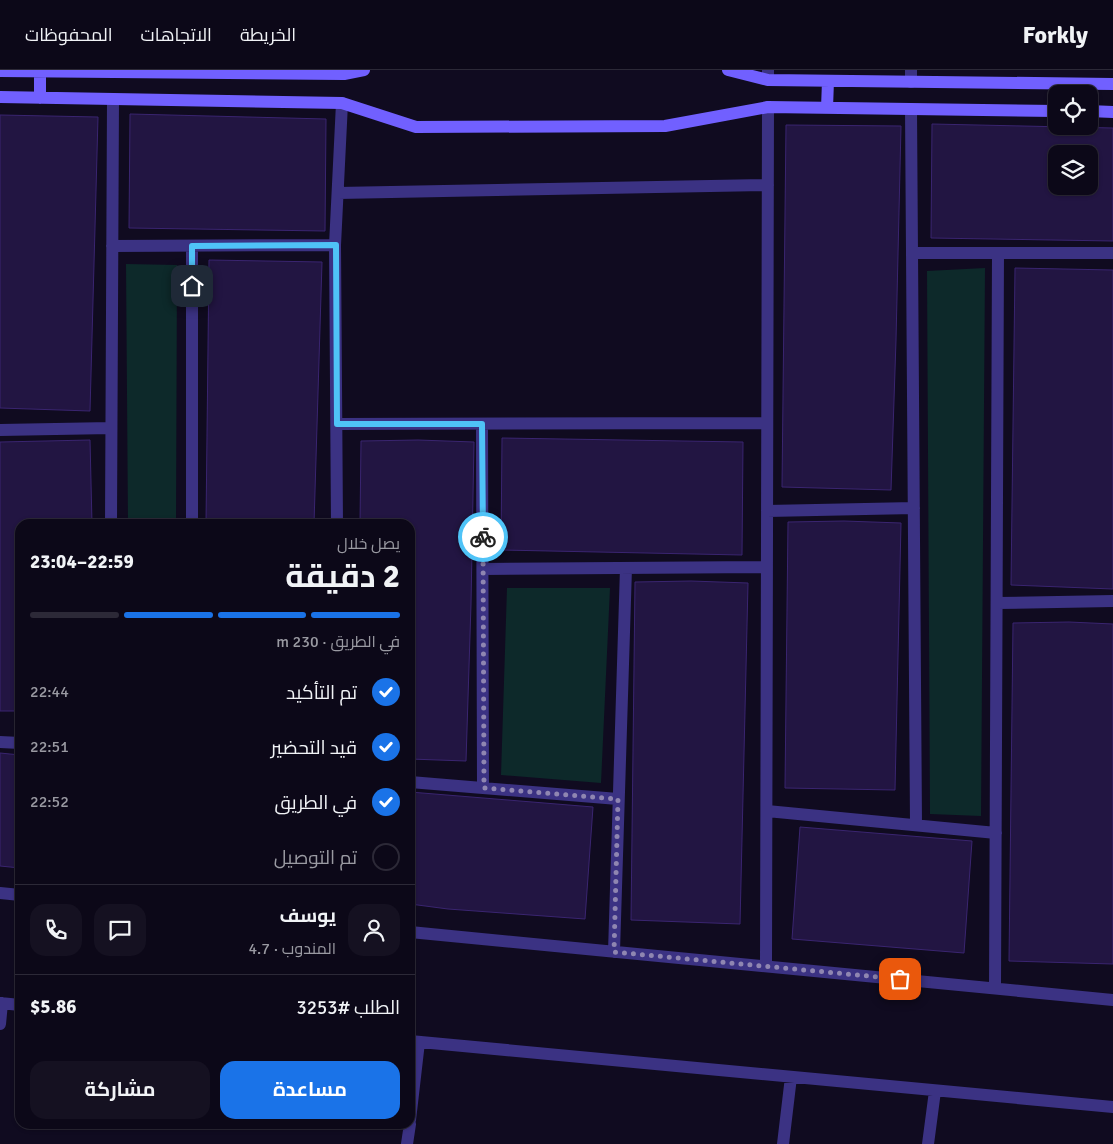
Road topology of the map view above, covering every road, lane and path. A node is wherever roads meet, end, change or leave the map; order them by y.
1 (364, 70) edge
2 (728, 70) edge
3 (0, 71) edge
4 (40, 71) junction
5 (114, 71) edge
6 (348, 72) edge
7 (768, 75) edge
8 (911, 76) edge
9 (828, 81) junction
10 (1113, 84) edge
11 (0, 97) edge
12 (40, 98) junction
13 (113, 99) junction
14 (342, 104) junction
15 (768, 107) junction
16 (827, 108) junction
17 (911, 109) junction
18 (1048, 111) edge
19 (1098, 112) edge
20 (1113, 112) edge
21 (768, 185) junction
22 (338, 193) junction
23 (336, 245) junction
24 (112, 246) junction
25 (192, 246) junction
26 (912, 253) junction
27 (998, 253) junction
28 (1113, 254) edge
29 (767, 422) junction
30 (337, 424) junction
31 (482, 424) junction
32 (111, 428) junction
33 (0, 430) edge
34 (914, 508) junction
35 (767, 511) junction
36 (111, 519) edge
37 (192, 519) edge
38 (337, 519) edge
39 (767, 567) junction
40 (626, 568) junction
41 (483, 569) junction
42 (1113, 601) edge
43 (997, 603) junction
44 (0, 742) edge
45 (15, 743) edge
46 (415, 782) edge
47 (484, 788) junction
48 (618, 799) junction
49 (767, 811) junction
50 (916, 825) junction
51 (996, 832) junction
52 (0, 893) edge
53 (15, 894) edge
54 (415, 932) edge
55 (614, 952) junction
56 (766, 966) junction
57 (995, 988) junction
58 (1113, 1000) edge
59 (1, 1003) edge
60 (15, 1004) edge
61 (0, 1024) edge
62 (415, 1042) edge
63 (791, 1077) junction
64 (935, 1091) junction
65 (1113, 1107) edge
66 (409, 1129) edge
67 (407, 1144) edge
68 (783, 1144) edge
69 (928, 1144) edge

1 - 6 street
2 - 7 street
3 - 4 street
4 - 5 street
4 - 12 street
5 - 6 street
7 - 9 street
8 - 9 street
8 - 10 street
9 - 16 street
11 - 12 street
12 - 13 street
13 - 14 street
13 - 24 street
14 - 15 street
14 - 22 street
15 - 16 street
15 - 21 street
16 - 17 street
17 - 18 street
17 - 26 street
19 - 20 street
21 - 22 street
21 - 29 street
22 - 23 street
23 - 25 street
23 - 30 street
24 - 25 street
24 - 32 street
25 - 37 street
26 - 27 street
26 - 34 street
27 - 28 street
27 - 43 street
29 - 31 street
29 - 35 street
30 - 31 street
30 - 38 street
31 - 41 street
32 - 33 street
32 - 36 street
34 - 35 street
34 - 50 street
35 - 39 street
39 - 40 street
39 - 49 street
40 - 41 street
40 - 48 street
41 - 47 street
42 - 43 street
43 - 51 street
44 - 45 street
46 - 47 street
47 - 48 street
48 - 55 street
49 - 50 street
49 - 56 street
50 - 51 street
51 - 57 street
52 - 53 street
54 - 55 street
55 - 56 street
56 - 57 street
57 - 58 street
59 - 60 street
59 - 61 street
62 - 63 street
63 - 64 street
63 - 68 street
64 - 65 street
64 - 69 street
66 - 67 street

